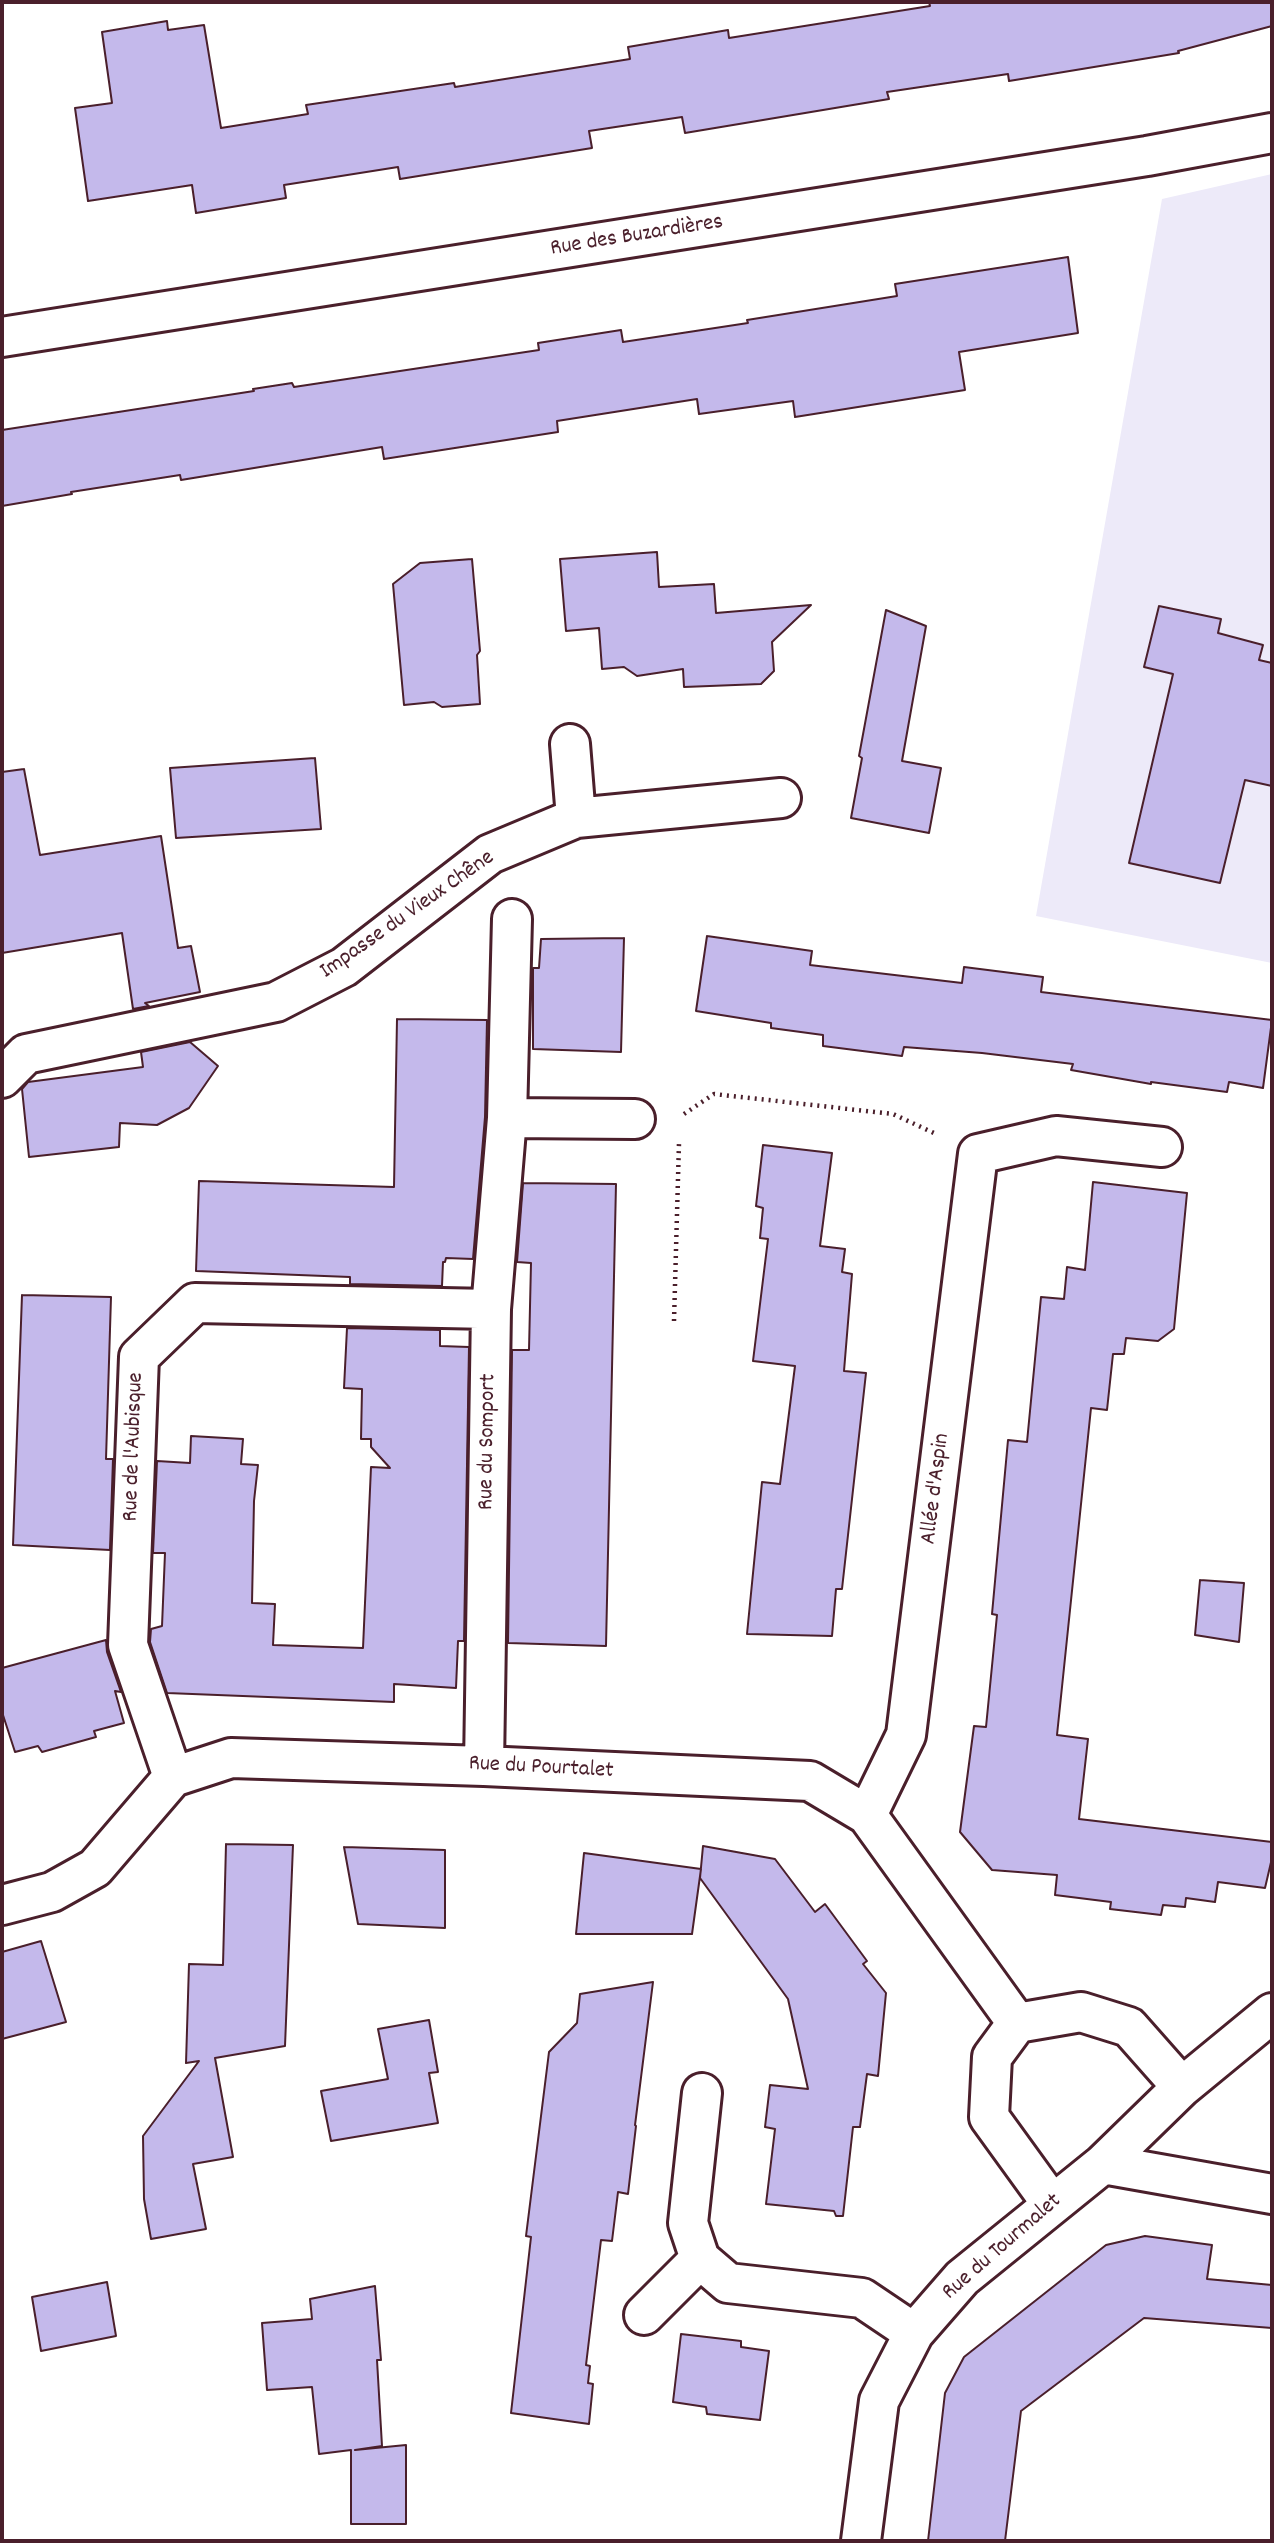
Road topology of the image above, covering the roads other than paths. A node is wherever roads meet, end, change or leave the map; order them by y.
1 (1272, 133) edge
2 (2, 337) edge
3 (570, 744) dead end
4 (781, 798) dead end
5 (576, 818) junction
6 (512, 919) dead end
7 (2, 1077) edge
8 (507, 1118) junction
9 (635, 1119) road end
10 (1162, 1147) dead end
11 (491, 1309) junction
12 (484, 1766) junction
13 (173, 1777) junction
14 (867, 1815) junction
15 (2, 1905) edge
16 (1272, 2013) edge
17 (1017, 2023) junction
18 (1182, 2087) junction
19 (702, 2093) dead end
20 (1103, 2164) junction
21 (1272, 2194) edge
22 (1052, 2204) junction
23 (699, 2259) junction
24 (644, 2315) dead end
25 (914, 2333) junction
26 (861, 2541) edge

1 - 2 street, Rue des Buzardières
3 - 5 street
4 - 5 street, Impasse du Vieux Chêne
5 - 7 street, Impasse du Vieux Chêne
6 - 8 street, Rue du Somport
8 - 9 street
8 - 11 street, Rue du Somport
10 - 14 street, Allée d'Aspin
11 - 12 street, Rue du Somport
11 - 13 street, Rue de l'Aubisque
12 - 13 street, Rue du Pourtalet
12 - 14 street, Rue du Pourtalet
13 - 15 street
14 - 17 street, Rue du Pourtalet
16 - 18 street, Rue du Tourmalet
17 - 18 street
17 - 22 street
18 - 20 street, Rue du Tourmalet
19 - 23 street
20 - 21 street
20 - 22 street, Rue du Tourmalet
22 - 25 street, Rue du Tourmalet
23 - 24 street
23 - 25 street
25 - 26 street, Rue du Tourmalet

